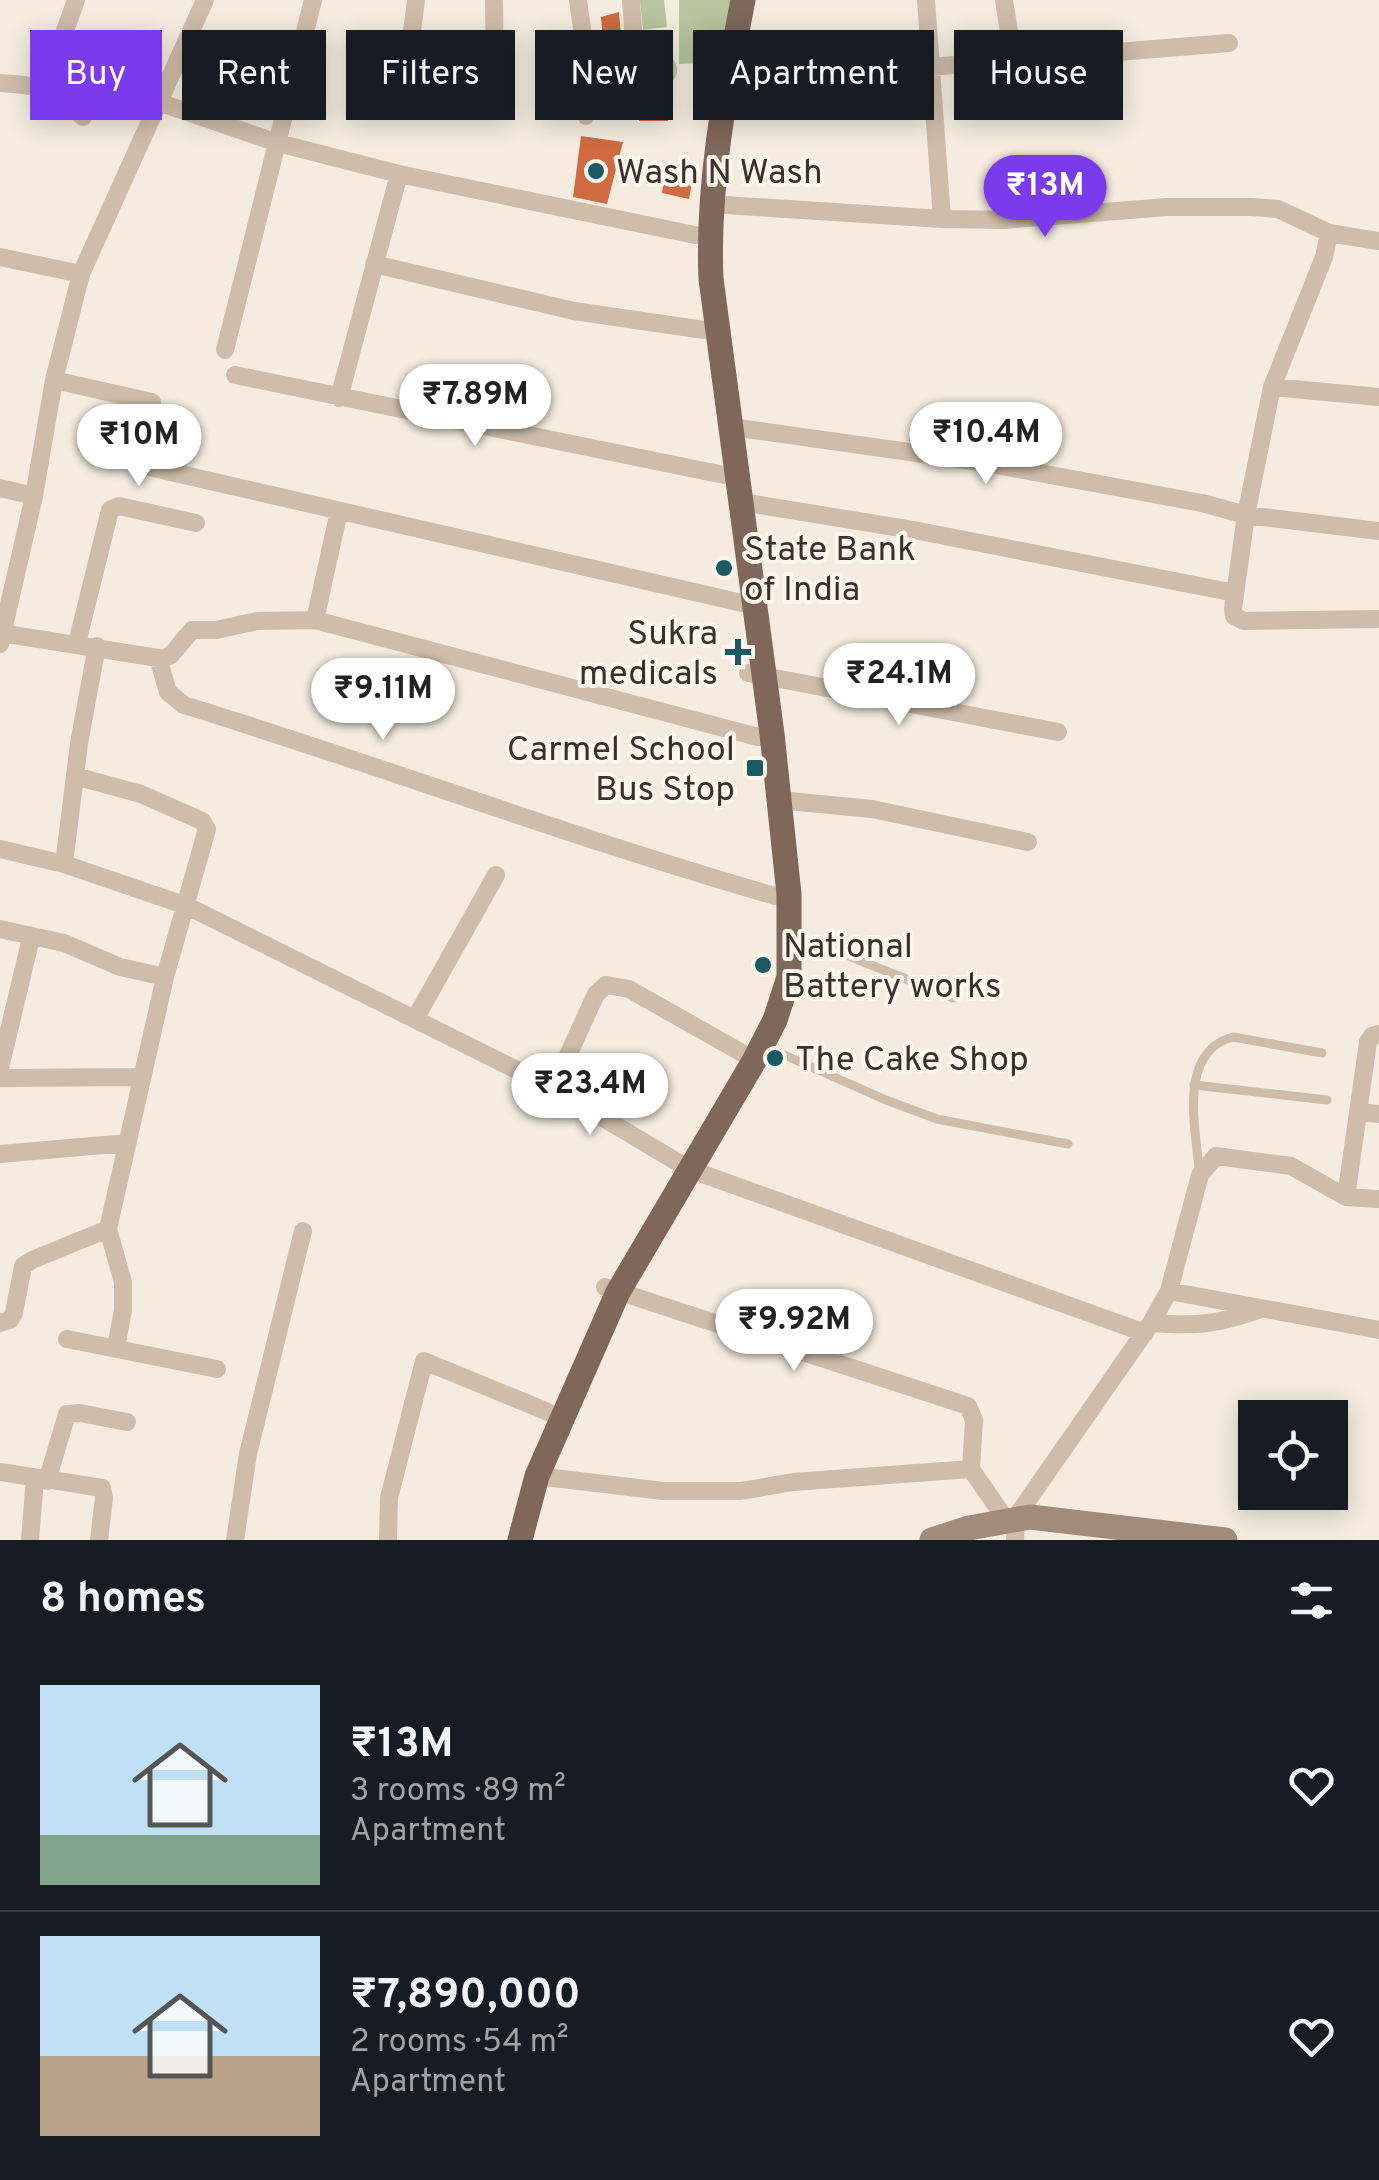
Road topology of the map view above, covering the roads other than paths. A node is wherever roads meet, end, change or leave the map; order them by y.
1 (76, 0) edge
2 (206, 0) edge
3 (313, 0) edge
4 (416, 0) edge
5 (494, 0) edge
6 (578, 0) edge
7 (630, 0) edge
8 (729, 0) edge
9 (742, 0) edge
10 (926, 0) edge
11 (1004, 0) edge
12 (65, 30) edge
13 (412, 30) edge
14 (494, 30) edge
15 (582, 30) edge
16 (633, 30) edge
17 (736, 30) edge
18 (928, 30) edge
19 (1009, 30) edge
20 (1228, 42) dead end
21 (1123, 52) edge
22 (1, 86) edge
23 (30, 86) edge
24 (162, 99) edge
25 (162, 104) edge
26 (934, 118) edge
27 (152, 120) edge
28 (722, 120) edge
29 (278, 143) junction
30 (399, 174) junction
31 (710, 204) junction
32 (942, 220) junction
33 (1330, 233) junction
34 (695, 235) junction
35 (1379, 241) edge
36 (0, 257) edge
37 (374, 264) junction
38 (82, 274) junction
39 (704, 330) junction
40 (225, 350) dead end
41 (236, 375) dead end
42 (54, 380) junction
43 (1272, 387) junction
44 (1379, 397) edge
45 (339, 398) junction
46 (732, 427) junction
47 (724, 474) junction
48 (0, 488) edge
49 (34, 496) junction
50 (742, 502) junction
51 (338, 511) junction
52 (1246, 515) junction
53 (196, 522) dead end
54 (1379, 531) edge
55 (1235, 594) junction
56 (742, 603) junction
57 (1379, 619) edge
58 (315, 620) junction
59 (1, 637) edge
60 (77, 643) junction
61 (97, 646) junction
62 (161, 660) junction
63 (756, 674) junction
64 (1058, 732) dead end
65 (758, 737) junction
66 (75, 776) junction
67 (778, 800) junction
68 (1028, 842) dead end
69 (0, 849) edge
70 (64, 864) junction
71 (496, 875) dead end
72 (775, 896) junction
73 (187, 906) junction
74 (0, 929) edge
75 (31, 938) junction
76 (791, 943) junction
77 (165, 978) junction
78 (953, 998) dead end
79 (415, 1019) junction
80 (1379, 1034) edge
81 (752, 1049) junction
82 (1322, 1053) dead end
83 (0, 1068) edge
84 (142, 1077) junction
85 (0, 1078) edge
86 (1194, 1084) junction
87 (553, 1088) junction
88 (1327, 1100) dead end
89 (1358, 1112) junction
90 (1379, 1114) edge
91 (128, 1143) junction
92 (1068, 1144) dead end
93 (0, 1154) edge
94 (683, 1165) junction
95 (1200, 1175) junction
96 (1346, 1197) junction
97 (1379, 1200) edge
98 (108, 1228) junction
99 (304, 1231) dead end
100 (611, 1290) junction
101 (1169, 1291) junction
102 (1261, 1309) junction
103 (0, 1323) edge
104 (1148, 1328) junction
105 (1379, 1330) edge
106 (68, 1339) dead end
107 (116, 1348) junction
108 (216, 1369) dead end
109 (548, 1412) junction
110 (127, 1422) dead end
111 (971, 1469) junction
112 (0, 1472) edge
113 (537, 1476) junction
114 (41, 1479) junction
115 (1012, 1525) edge
116 (30, 1540) edge
117 (100, 1540) edge
118 (235, 1540) edge
119 (388, 1540) edge
120 (508, 1540) edge
121 (520, 1540) edge
122 (932, 1540) edge
123 (1225, 1540) edge

1 - 12 street
2 - 24 street
3 - 29 street
4 - 13 street
5 - 14 street
6 - 15 street
7 - 16 street
8 - 34 main road
9 - 17 main road
10 - 18 street
11 - 19 street
20 - 21 street
22 - 23 street
25 - 29 street
26 - 32 street
27 - 38 street
28 - 31 main road
29 - 30 street
29 - 40 street
30 - 34 street
30 - 37 street
31 - 32 street
31 - 46 main road
32 - 33 street
33 - 35 street
33 - 43 street
34 - 39 main road
36 - 38 street
37 - 39 street
37 - 45 street
38 - 42 street
39 - 47 main road
41 - 45 street
42 - 49 street
42 - 51 street
43 - 44 street
43 - 52 street
45 - 47 street
46 - 50 main road
46 - 52 street
47 - 56 main road
48 - 49 street
49 - 59 street
50 - 55 street
50 - 63 main road
51 - 56 street
51 - 58 street
52 - 54 street
52 - 55 street
53 - 60 street
55 - 57 street
56 - 63 main road
58 - 62 street
58 - 65 street
59 - 60 street
60 - 61 street
61 - 62 street
61 - 66 street
62 - 72 street
63 - 64 street
63 - 65 main road
63 - 67 main road
65 - 72 main road
66 - 70 street
66 - 73 street
67 - 68 street
67 - 76 main road
69 - 70 street
70 - 73 street
71 - 79 street
72 - 81 main road
73 - 77 street
73 - 79 street
74 - 75 street
75 - 77 street
75 - 83 street
76 - 78 lane
76 - 81 main road
77 - 84 street
79 - 87 street
80 - 89 street
81 - 87 street
81 - 92 lane
81 - 94 main road
82 - 86 lane
84 - 85 street
84 - 91 street
86 - 88 lane
86 - 95 lane
87 - 94 street
89 - 90 street
89 - 96 street
91 - 93 street
91 - 98 street
94 - 100 main road
94 - 104 street
95 - 96 street
95 - 101 street
96 - 97 street
98 - 103 street
98 - 107 street
99 - 118 street
100 - 109 main road
100 - 111 street
100 - 113 main road
101 - 102 street
101 - 104 street
102 - 104 street
102 - 105 street
104 - 115 street
106 - 107 street
107 - 108 street
109 - 119 street
109 - 120 main road
110 - 114 street
111 - 113 street
111 - 115 street
112 - 114 street
113 - 121 main road
114 - 116 street
114 - 117 street
115 - 122 street
115 - 123 street

